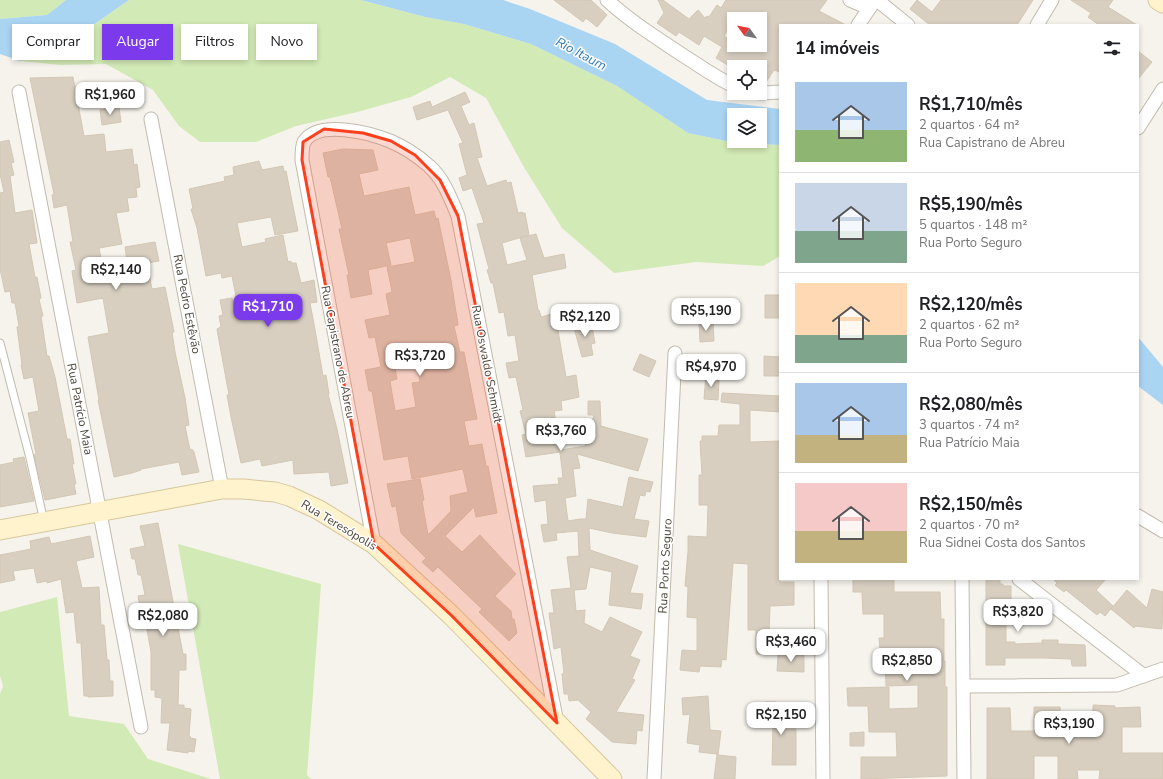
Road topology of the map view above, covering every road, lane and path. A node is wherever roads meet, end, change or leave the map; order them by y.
1 (607, 0) edge
2 (850, 0) edge
3 (1052, 0) edge
4 (1158, 0) edge
5 (874, 3) edge
6 (1163, 3) edge
7 (859, 24) edge
8 (906, 24) edge
9 (1038, 24) edge
10 (727, 82) edge
11 (1163, 89) edge
12 (19, 92) dead end
13 (779, 92) edge
14 (767, 93) edge
15 (151, 119) dead end
16 (1139, 126) edge
17 (302, 160) joint
18 (0, 343) edge
19 (675, 353) dead end
20 (222, 489) junction
21 (100, 512) junction
22 (1139, 517) edge
23 (44, 522) junction
24 (0, 530) edge
25 (1163, 531) edge
26 (374, 544) junction
27 (821, 580) edge
28 (962, 580) edge
29 (1020, 580) edge
30 (1163, 669) edge
31 (1144, 676) junction
32 (963, 686) junction
33 (557, 723) junction
34 (141, 727) dead end
35 (612, 779) edge
36 (654, 779) edge
37 (823, 779) edge
38 (964, 779) edge

1 - 10 street
2 - 5 street
3 - 9 street
4 - 6 street
5 - 7 street
5 - 8 street
11 - 16 street
12 - 21 street, Rua Patrício Maia
13 - 14 street
15 - 20 street, Rua Pedro Estêvão
17 - 26 street, Rua Capistrano de Abreu
17 - 33 street, Rua Oswaldo Schmidt
18 - 23 lane
19 - 36 street, Rua Porto Seguro
20 - 21 street, Rua Teresópolis
20 - 26 street, Rua Teresópolis
21 - 23 street, Rua Teresópolis
21 - 34 street, Rua Patrício Maia
22 - 25 street
23 - 24 street, Rua Teresópolis
26 - 33 street, Rua Teresópolis
27 - 37 street
28 - 32 street
29 - 31 street
30 - 31 street
31 - 32 street
32 - 38 street
33 - 35 street, Rua Teresópolis

